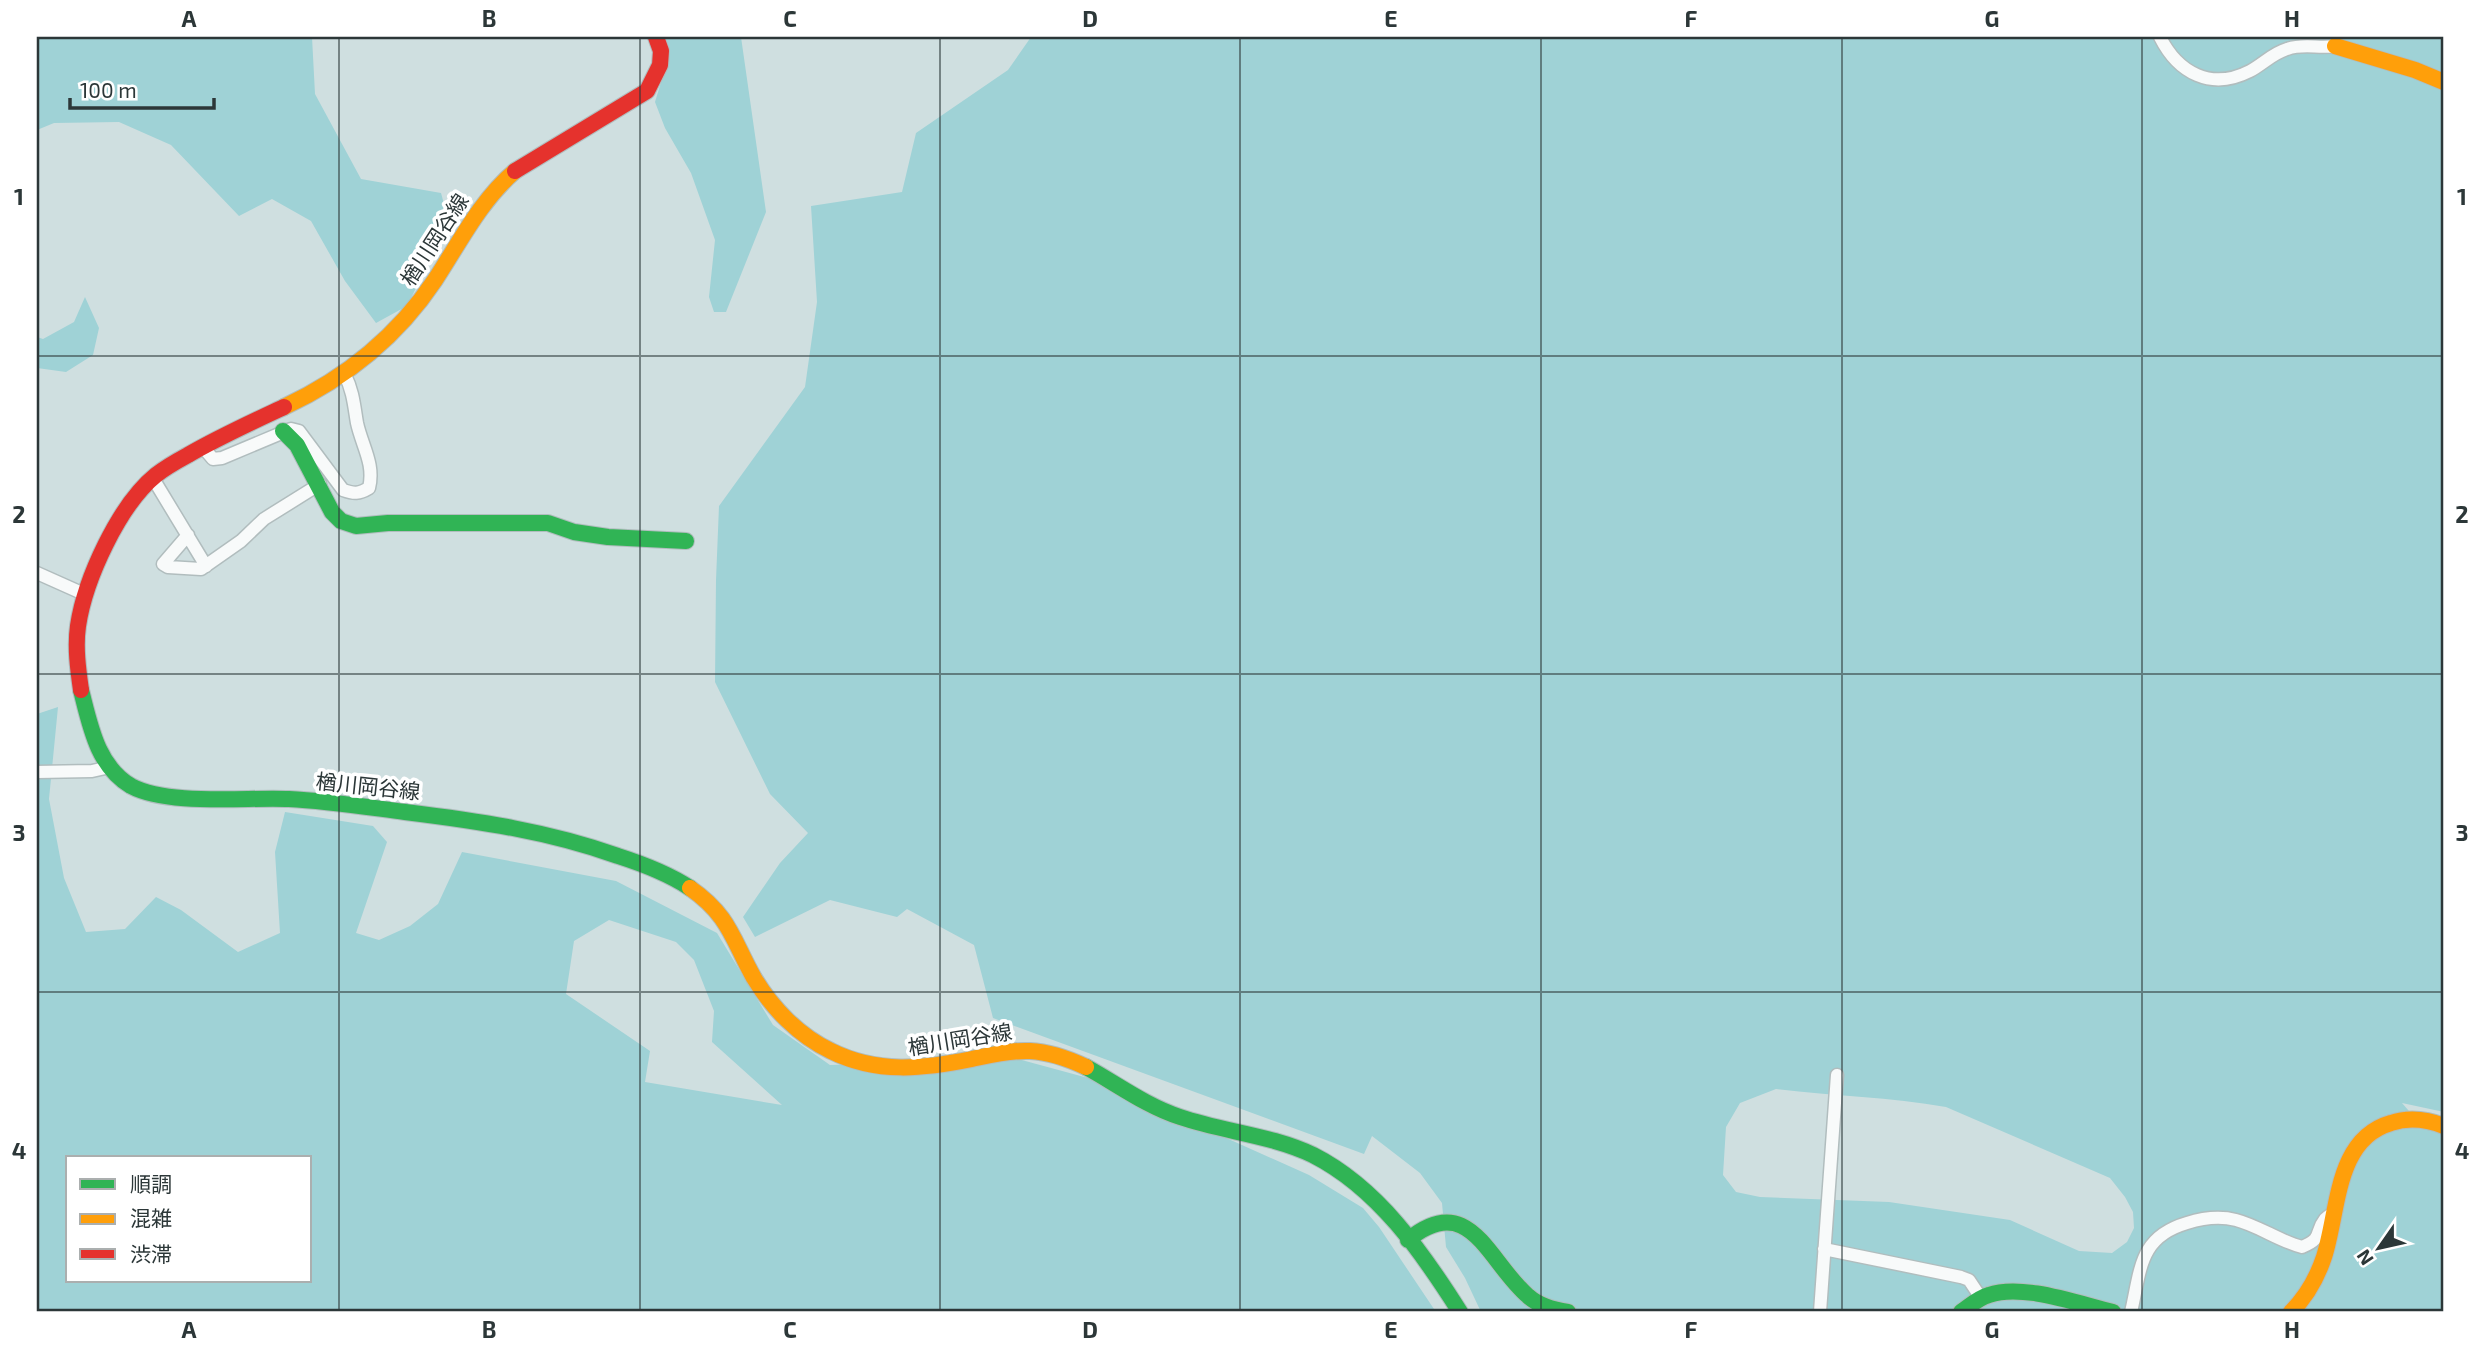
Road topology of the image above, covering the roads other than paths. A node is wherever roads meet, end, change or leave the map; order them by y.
1 (656, 37) edge
2 (2160, 37) edge
3 (2318, 37) edge
4 (2335, 46) junction
5 (2444, 82) edge
6 (345, 375) junction
7 (283, 431) junction
8 (202, 446) junction
9 (320, 484) junction
10 (158, 485) dead end
11 (188, 535) junction
12 (686, 541) dead end
13 (206, 566) junction
14 (37, 573) edge
15 (84, 594) junction
16 (110, 767) junction
17 (37, 772) edge
18 (1837, 1075) dead end
19 (2444, 1126) edge
20 (2336, 1211) junction
21 (1408, 1240) junction
22 (1824, 1249) junction
23 (1981, 1298) junction
24 (1460, 1312) edge
25 (1567, 1312) edge
26 (1819, 1312) edge
27 (1961, 1312) edge
28 (2113, 1312) edge
29 (2131, 1312) edge
30 (2291, 1312) edge

1 - 6 main road, 楢川岡谷線
2 - 4 street
3 - 4 street
4 - 5 main road
6 - 7 street
6 - 8 main road, 楢川岡谷線
7 - 8 street
7 - 9 main road
8 - 15 main road, 楢川岡谷線
9 - 12 main road
9 - 13 street
10 - 11 street
11 - 13 street
11 - 13 street
14 - 15 street
15 - 16 main road, 楢川岡谷線
16 - 17 street
16 - 21 main road, 楢川岡谷線
18 - 22 street
19 - 20 main road
20 - 29 street
20 - 30 main road
21 - 24 main road, 楢川岡谷線
21 - 25 main road
22 - 23 street
22 - 26 street
23 - 27 main road
23 - 28 main road

